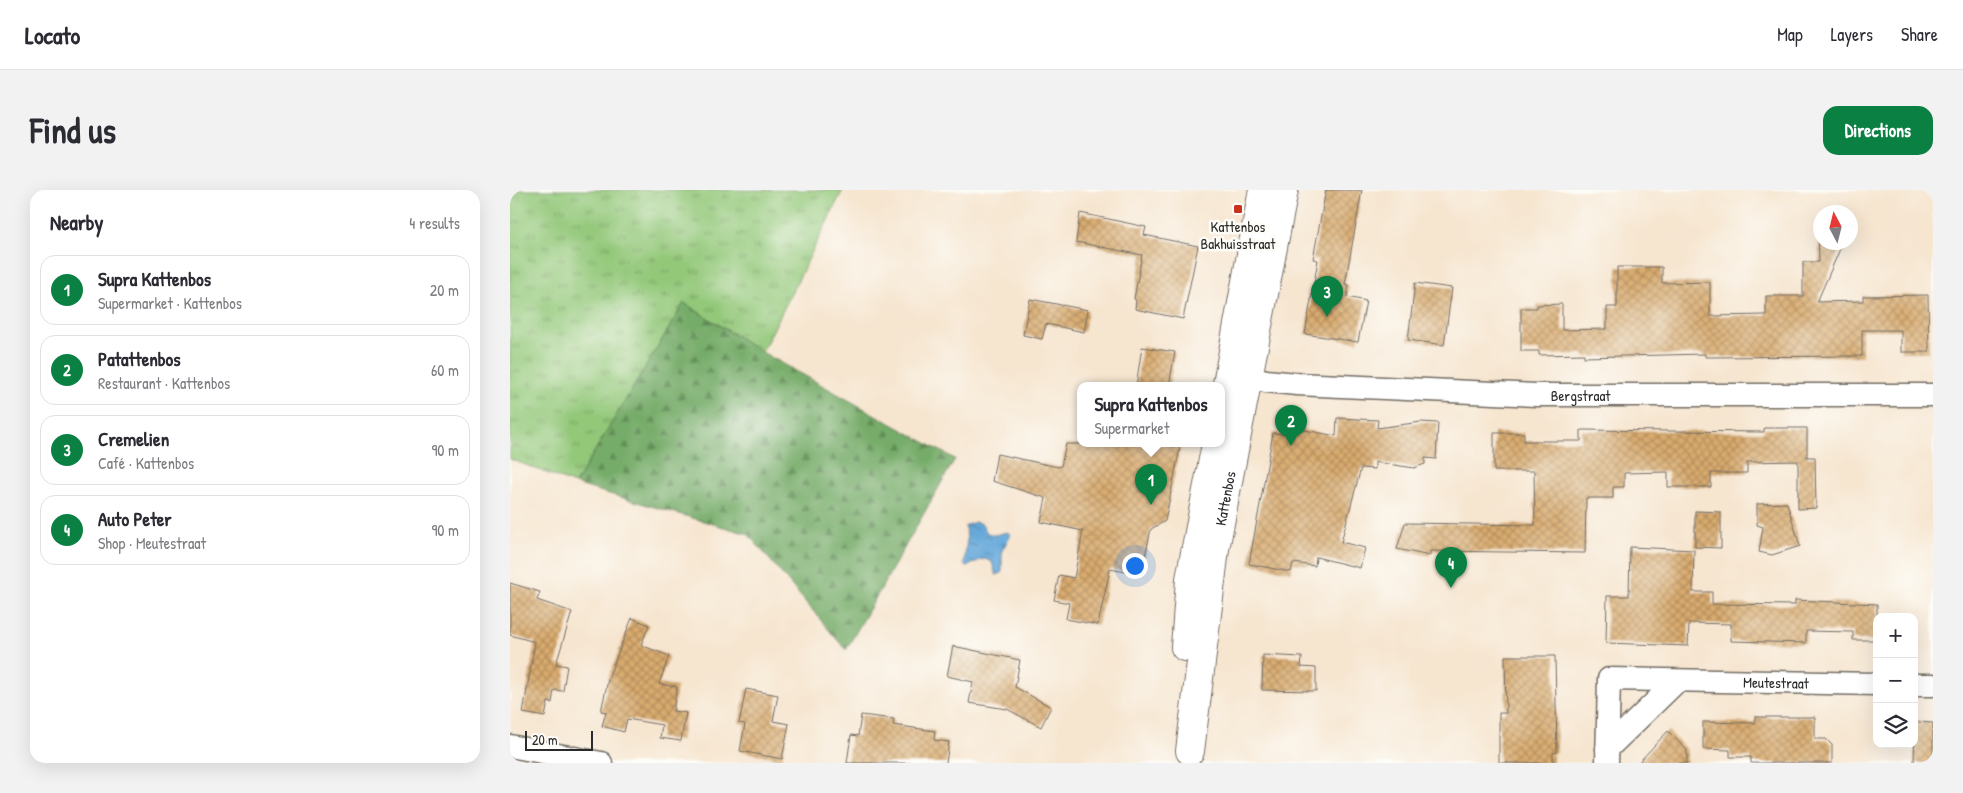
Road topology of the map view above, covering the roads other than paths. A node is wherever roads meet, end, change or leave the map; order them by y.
1 (1262, 190) edge
2 (1284, 190) edge
3 (1240, 375) junction
4 (1933, 395) edge
5 (1225, 407) edge
6 (1215, 447) edge
7 (1676, 682) junction
8 (1873, 684) edge
9 (1918, 684) edge
10 (1933, 685) edge
11 (510, 746) edge
12 (1607, 756) edge
13 (1189, 757) edge
14 (602, 763) edge

1 - 3 main road, Kattenbos
2 - 3 main road, Kattenbos
3 - 4 street, Bergstraat
3 - 5 main road, Kattenbos
3 - 13 main road, Kattenbos
6 - 13 main road, Kattenbos
7 - 8 street, Meutestraat
7 - 12 street, Meutestraat
7 - 12 street, Meutestraat
9 - 10 street
11 - 14 street

